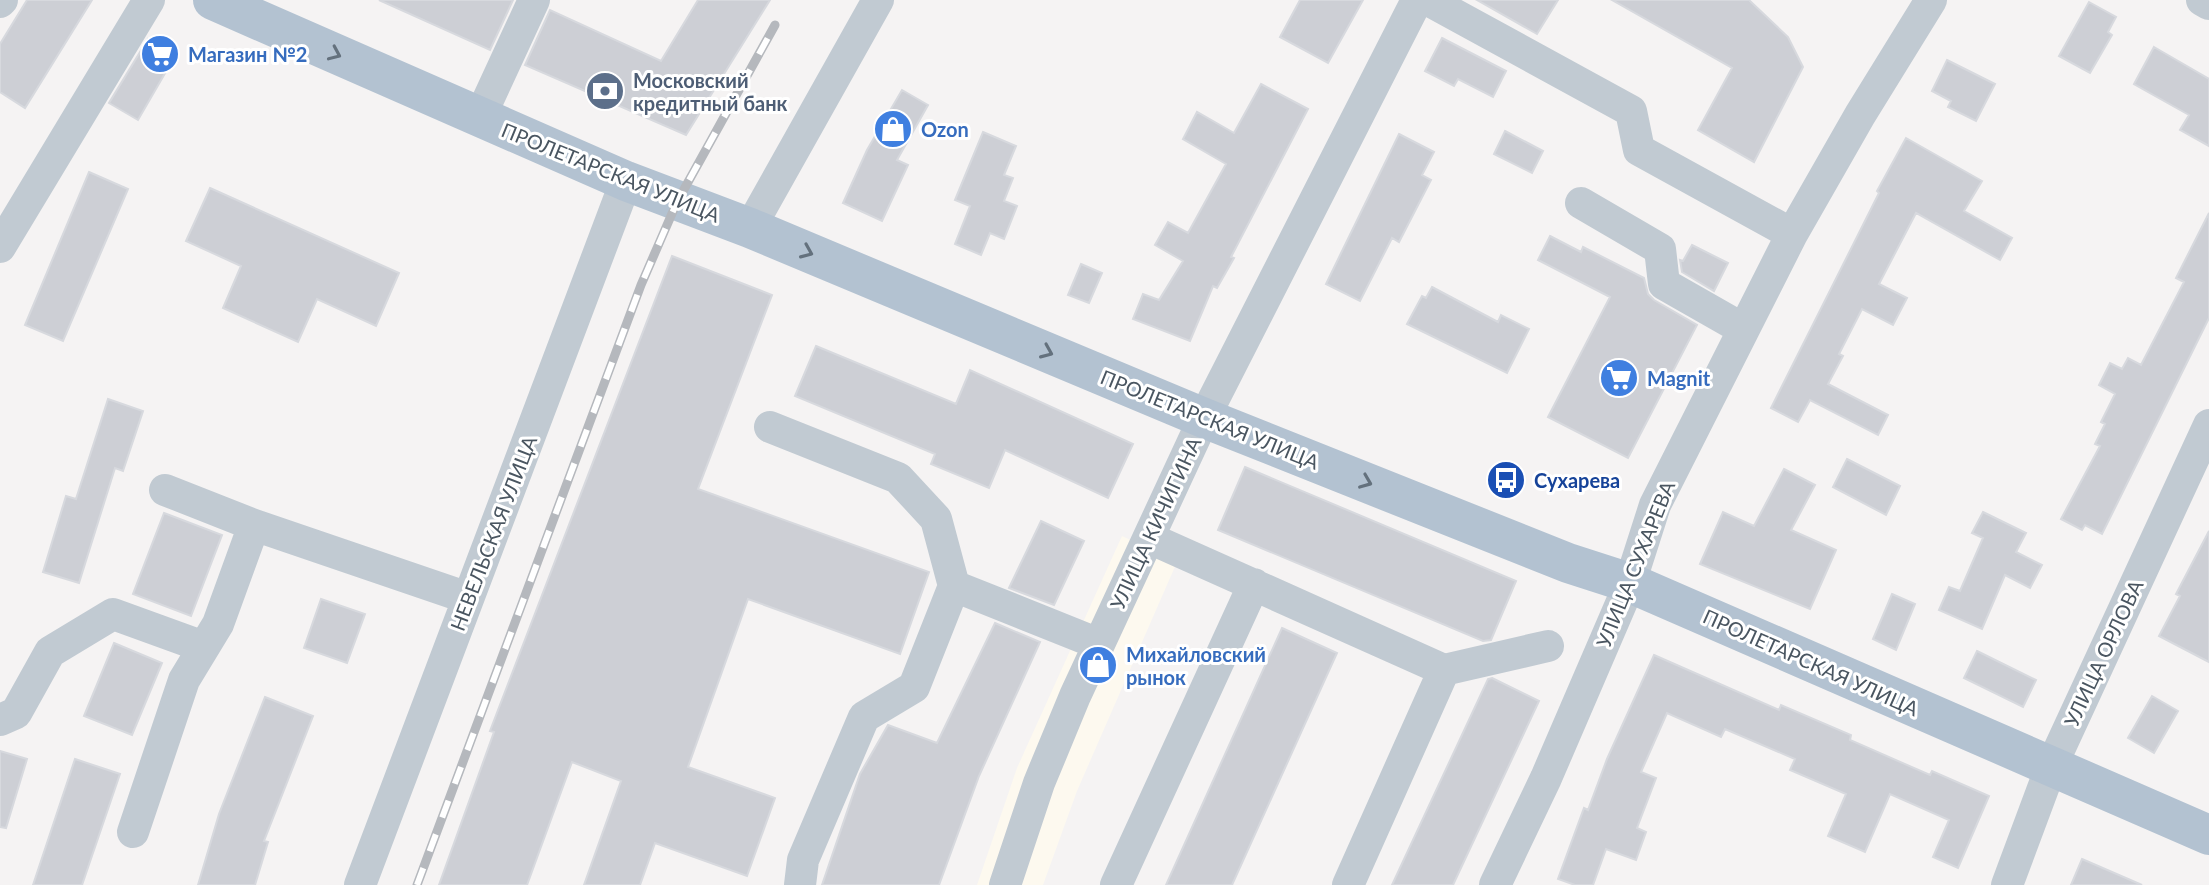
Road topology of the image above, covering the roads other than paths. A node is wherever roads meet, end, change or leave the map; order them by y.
1 (149, 0) edge
2 (213, 0) edge
3 (534, 0) edge
4 (878, 0) edge
5 (1417, 0) edge
6 (1428, 0) edge
7 (1931, 0) edge
8 (2202, 0) edge
9 (2209, 4) edge
10 (480, 117) junction
11 (626, 181) junction
12 (1581, 203) dead end
13 (750, 228) junction
14 (1792, 234) junction
15 (0, 247) edge
16 (1743, 329) junction
17 (1204, 418) junction
18 (2209, 425) edge
19 (770, 427) dead end
20 (165, 490) dead end
21 (254, 525) junction
22 (1149, 538) junction
23 (1630, 583) junction
24 (1254, 584) junction
25 (954, 586) junction
26 (468, 598) junction
27 (1099, 644) junction
28 (1548, 646) dead end
29 (204, 647) junction
30 (1444, 670) junction
31 (0, 720) edge
32 (2051, 767) junction
33 (133, 832) dead end
34 (2209, 835) edge
35 (360, 885) edge
36 (800, 885) edge
37 (1005, 885) edge
38 (1116, 885) edge
39 (1348, 885) edge
40 (1495, 885) edge
41 (2007, 885) edge

1 - 15 street
2 -> 10 main road, ПРОЛЕТАРСКАЯ УЛИЦА
3 - 10 street
4 - 13 street
5 - 17 street, УЛИЦА КИЧИГИНА
6 - 14 street
7 - 14 street, УЛИЦА СУХАРЕВА
8 - 9 street
10 - 11 main road, ПРОЛЕТАРСКАЯ УЛИЦА
11 - 13 main road, ПРОЛЕТАРСКАЯ УЛИЦА
11 - 26 street, НЕВЕЛЬСКАЯ УЛИЦА
12 - 16 street
13 -> 17 main road, ПРОЛЕТАРСКАЯ УЛИЦА
14 - 16 street, УЛИЦА СУХАРЕВА
16 - 23 street, УЛИЦА СУХАРЕВА
17 - 22 street, УЛИЦА КИЧИГИНА
17 -> 23 main road, ПРОЛЕТАРСКАЯ УЛИЦА
18 - 32 street, УЛИЦА ОРЛОВА
19 - 25 street
20 - 21 street
21 - 26 street
21 - 29 street
22 - 24 street
22 - 27 street, УЛИЦА КИЧИГИНА
23 - 32 main road, ПРОЛЕТАРСКАЯ УЛИЦА
23 - 40 street, УЛИЦА СУХАРЕВА
24 - 30 street
24 - 38 street
25 - 27 street
25 - 36 street
26 - 35 street, НЕВЕЛЬСКАЯ УЛИЦА
27 - 37 street, УЛИЦА КИЧИГИНА
28 - 30 street
29 - 31 street
29 - 33 street
30 - 39 street
32 - 34 main road, ПРОЛЕТАРСКАЯ УЛИЦА
32 - 41 street, УЛИЦА ОРЛОВА

